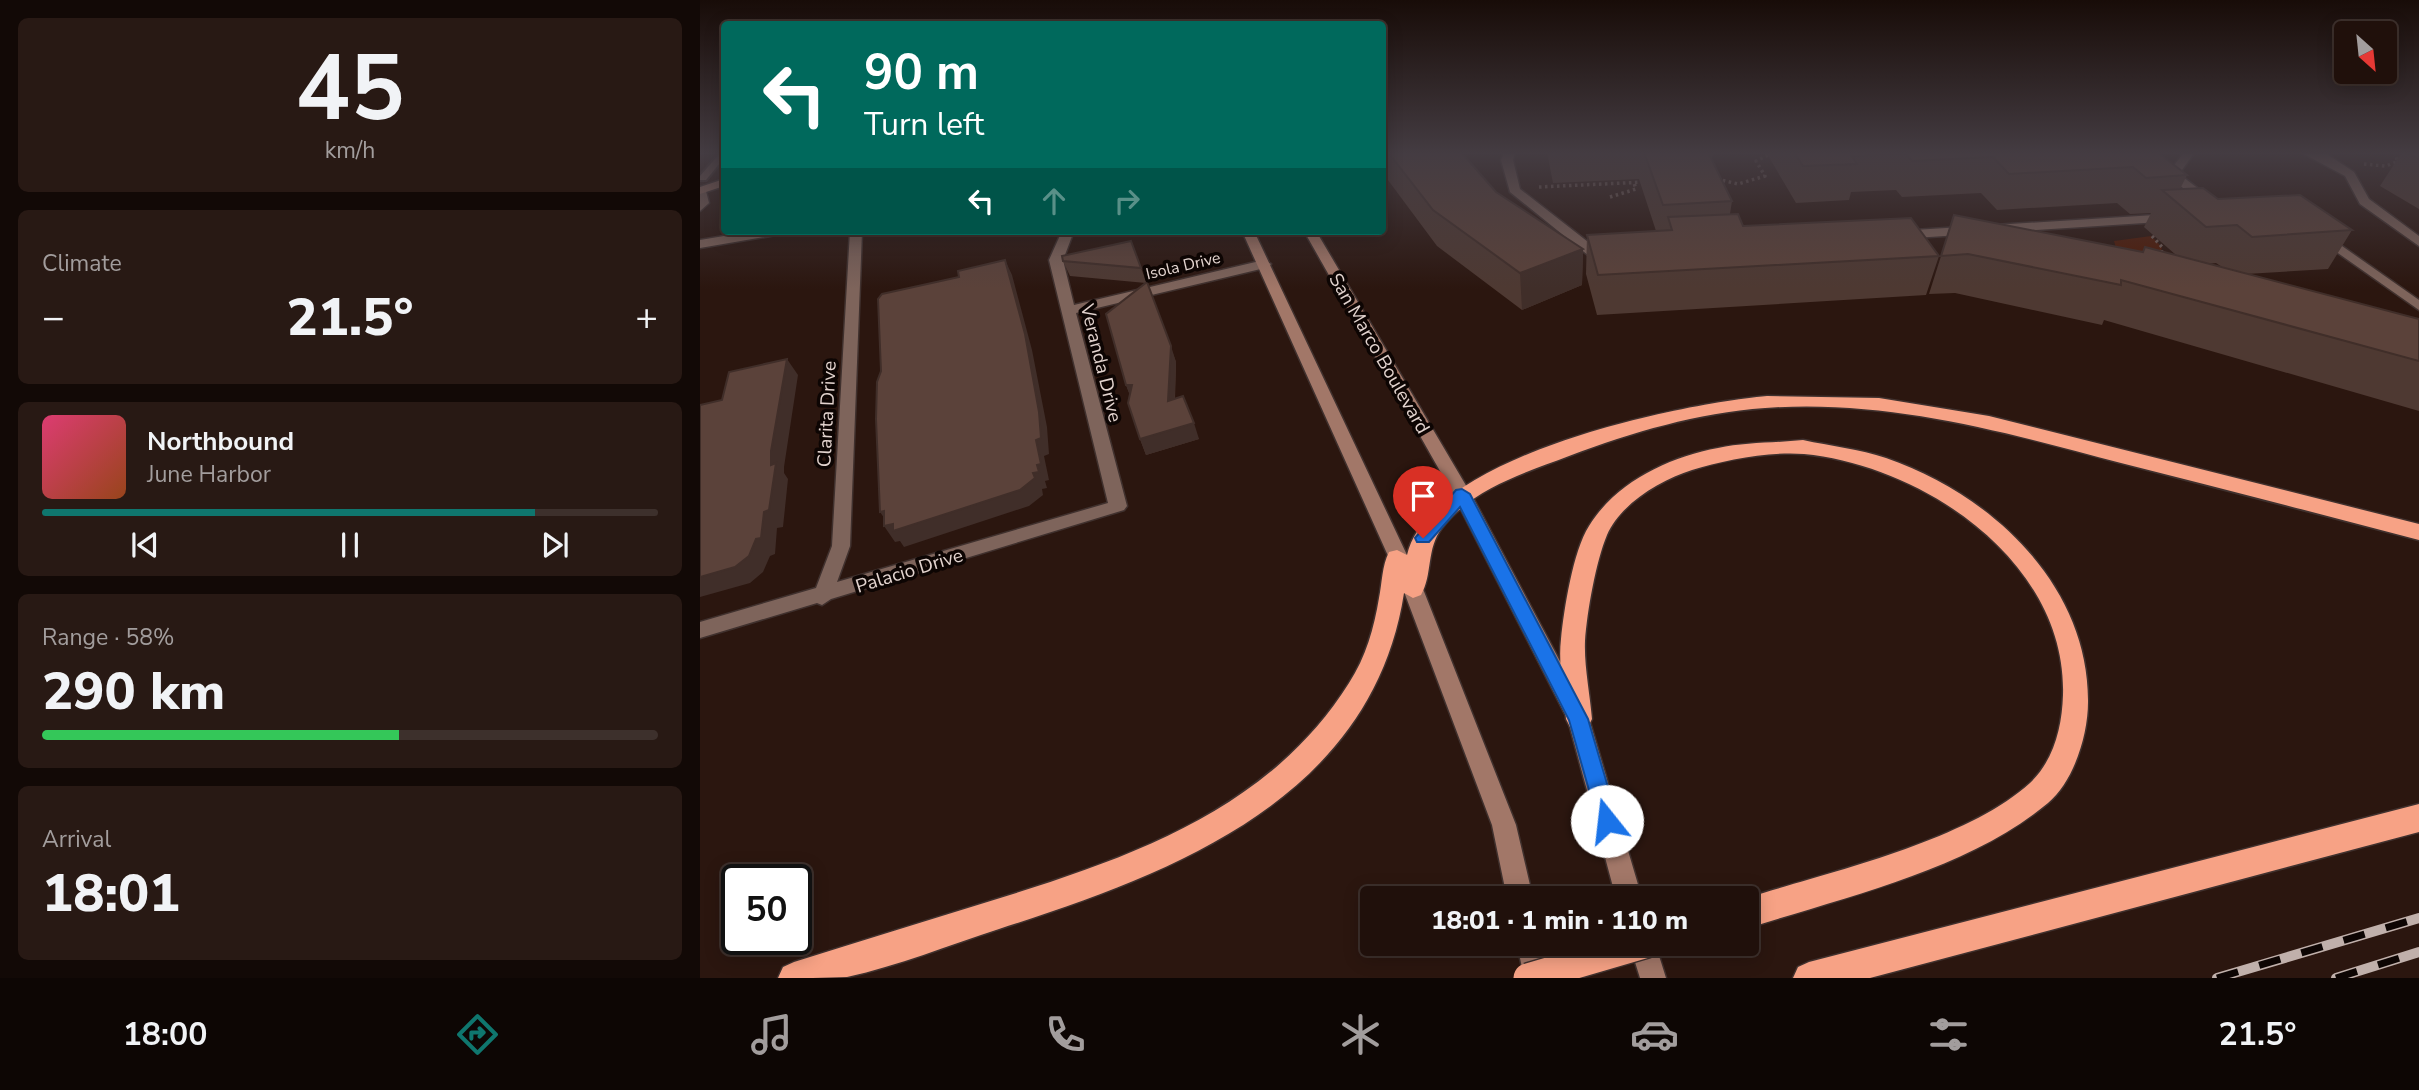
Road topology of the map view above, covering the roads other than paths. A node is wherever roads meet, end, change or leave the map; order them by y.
1 (1524, 198) edge
2 (2202, 198) edge
3 (2362, 198) edge
4 (2224, 215) edge
5 (2186, 217) edge
6 (1984, 229) junction
7 (2313, 229) edge
8 (753, 235) edge
9 (856, 235) edge
10 (1066, 235) edge
11 (1250, 235) edge
12 (1312, 235) edge
13 (1890, 235) edge
14 (2419, 242) edge
15 (700, 244) edge
16 (2031, 244) edge
17 (1621, 251) edge
18 (1264, 264) junction
19 (2417, 303) edge
20 (1069, 310) junction
21 (1462, 494) junction
22 (1118, 506) joint
23 (2419, 531) edge
24 (1397, 558) junction
25 (1413, 589) junction
26 (822, 597) junction
27 (700, 630) edge
28 (1578, 719) junction
29 (2419, 818) edge
30 (1517, 886) edge
31 (1626, 886) edge
32 (1760, 910) edge
33 (1533, 956) edge
34 (1602, 956) edge
35 (1648, 956) edge
36 (794, 978) edge
37 (1528, 978) edge
38 (1537, 978) edge
39 (1653, 978) edge
40 (1809, 978) edge

1 - 17 street
2 - 4 street
3 - 14 street
5 - 6 street
6 - 13 street
6 - 16 street
7 - 19 street
8 - 15 street
9 - 26 street, Clarita Drive
10 - 20 street, Veranda Drive
11 - 18 main road
12 - 21 main road, San Marco Boulevard
18 - 20 street, Isola Drive
18 - 24 main road
20 - 22 street, Veranda Drive
21 - 23 highway
21 - 25 highway
21 - 28 main road, San Marco Boulevard
22 - 26 street, Palacio Drive
24 - 25 main road
24 - 36 highway
25 - 30 main road
26 - 27 street, Palacio Drive
28 - 31 main road, San Marco Boulevard
28 - 32 highway
29 - 40 highway
33 - 38 main road
34 - 37 highway, bridge
35 - 39 main road

